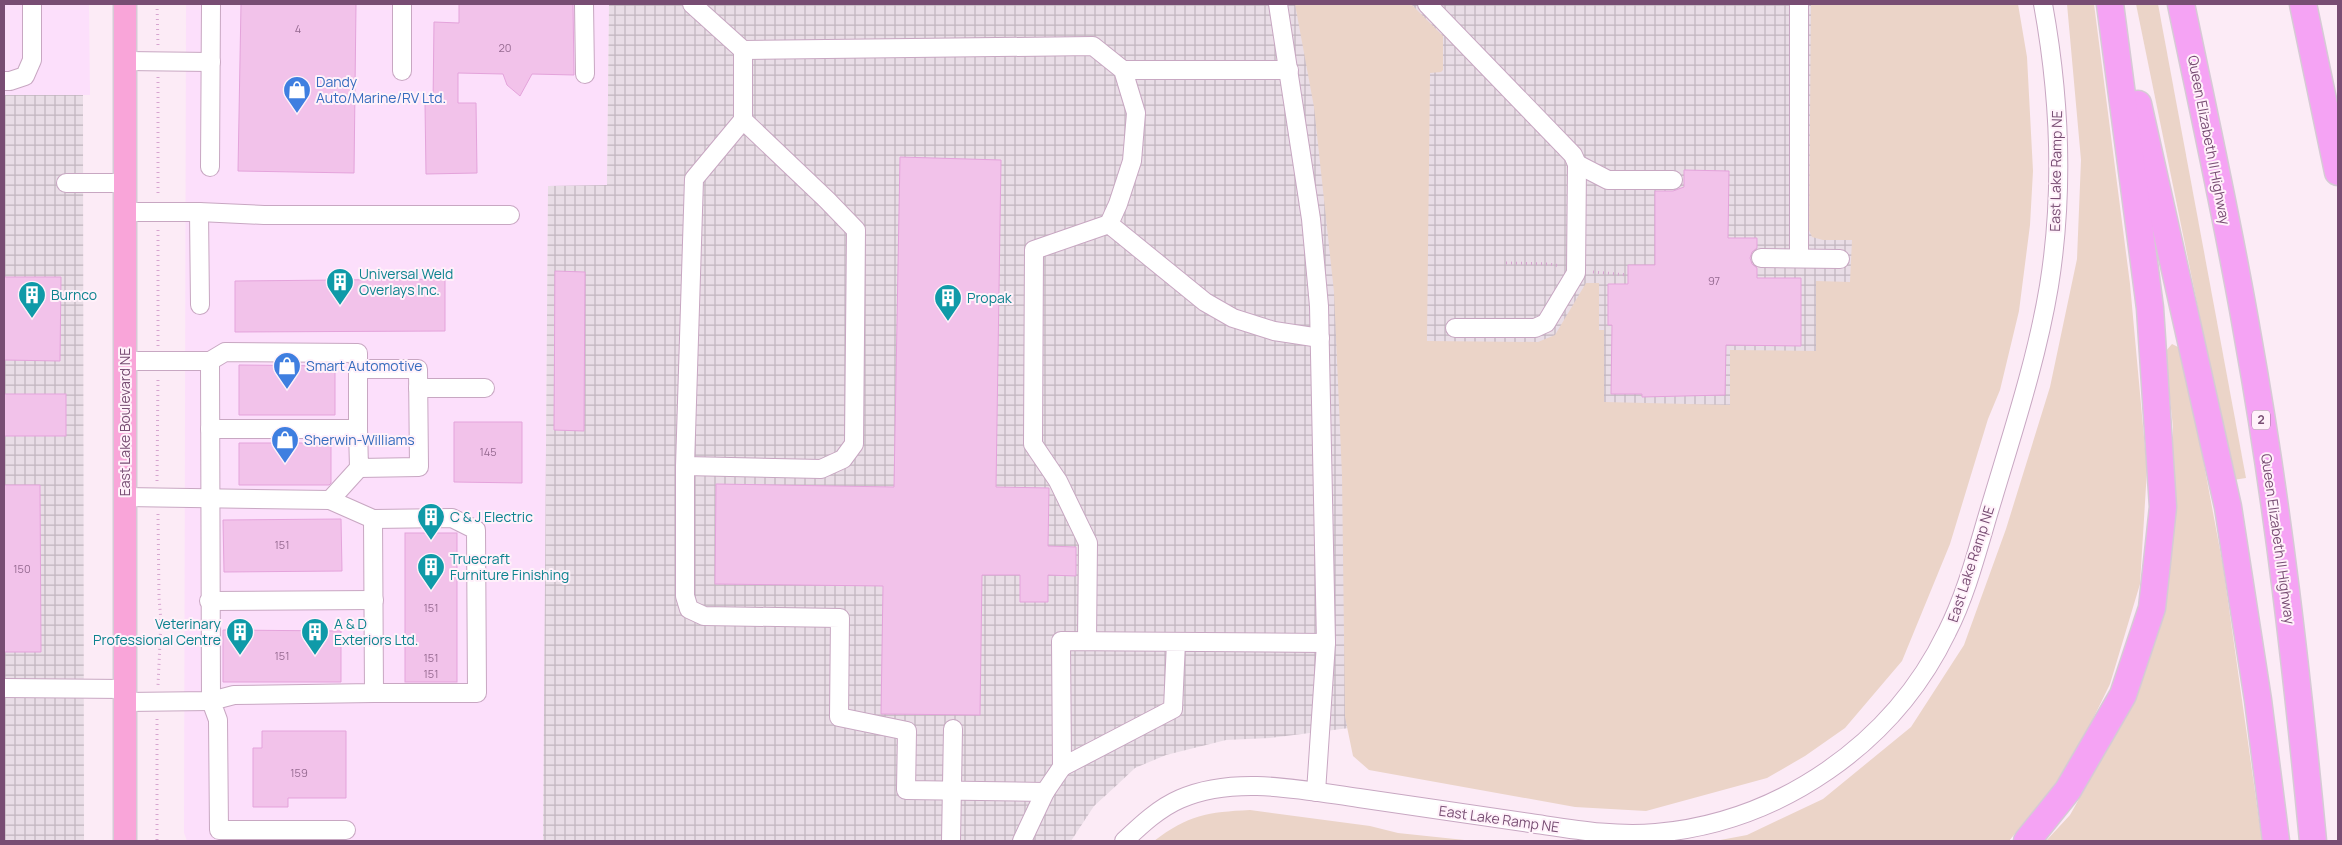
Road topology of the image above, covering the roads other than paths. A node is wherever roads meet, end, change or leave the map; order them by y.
1 (32, 4) edge
2 (125, 4) edge
3 (211, 4) edge
4 (402, 4) edge
5 (584, 4) edge
6 (692, 4) edge
7 (1278, 4) edge
8 (1427, 4) edge
9 (1799, 4) edge
10 (2043, 4) edge
11 (2110, 4) edge
12 (2115, 4) edge
13 (2181, 4) edge
14 (2303, 4) edge
15 (742, 50) junction
16 (125, 61) junction
17 (211, 62) junction
18 (1124, 70) junction
19 (1289, 70) junction
20 (402, 71) dead end
21 (584, 74) dead end
22 (4, 81) edge
23 (743, 120) junction
24 (2330, 128) junction
25 (2338, 156) edge
26 (1577, 164) junction
27 (210, 167) dead end
28 (2338, 172) edge
29 (1673, 180) dead end
30 (66, 183) dead end
31 (125, 183) junction
32 (125, 212) junction
33 (199, 212) junction
34 (510, 215) dead end
35 (1109, 224) junction
36 (1760, 258) dead end
37 (1799, 258) junction
38 (1840, 259) dead end
39 (200, 305) dead end
40 (1455, 328) dead end
41 (1320, 338) junction
42 (125, 361) junction
43 (210, 361) junction
44 (358, 369) junction
45 (418, 388) junction
46 (486, 388) dead end
47 (210, 429) junction
48 (358, 430) junction
49 (685, 466) junction
50 (359, 468) junction
51 (125, 497) junction
52 (209, 498) junction
53 (330, 500) junction
54 (373, 519) junction
55 (374, 600) junction
56 (209, 601) junction
57 (1087, 641) junction
58 (1176, 642) junction
59 (1326, 643) junction
60 (4, 688) edge
61 (374, 694) junction
62 (125, 695) junction
63 (211, 701) junction
64 (953, 729) dead end
65 (1062, 767) junction
66 (952, 790) junction
67 (1045, 792) junction
68 (1316, 792) junction
69 (346, 830) dead end
70 (125, 841) edge
71 (951, 841) edge
72 (1022, 841) edge
73 (1124, 841) edge
74 (2027, 841) edge
75 (2276, 841) edge
76 (2313, 841) edge

1 - 22 street
2 - 16 main road, East Lake Boulevard NE
3 - 17 street
4 - 20 street
5 - 21 street
6 - 15 street
7 - 19 street
8 - 26 street
9 - 37 street
10 - 68 street, East Lake Ramp NE
11 - 74 highway
12 - 75 highway
13 - 76 highway, Queen Elizabeth II Highway / 2
14 - 24 highway
15 - 18 street
15 - 23 street
16 - 17 street
16 - 31 main road, East Lake Boulevard NE
17 - 27 street
18 - 19 street
18 - 35 street
19 - 41 street
23 - 49 street
23 - 49 street
24 - 25 highway
24 - 28 highway
26 - 29 street
26 - 40 street
30 - 31 street
31 - 32 main road, East Lake Boulevard NE
32 - 33 street
32 - 42 main road, East Lake Boulevard NE
33 - 34 street
33 - 39 street
35 - 41 street
35 - 57 street
36 - 37 street
37 - 38 street
41 - 59 street
42 - 43 street
42 - 51 main road, East Lake Boulevard NE
43 - 44 street
43 - 47 street
44 - 45 street
44 - 48 street
45 - 46 street
45 - 50 street
47 - 48 street
47 - 52 street
48 - 50 street
49 - 66 street
50 - 53 street
51 - 52 street
51 - 62 main road, East Lake Boulevard NE
52 - 53 street
52 - 56 street
53 - 54 street
54 - 55 street
54 - 61 street
55 - 56 street
55 - 61 street
56 - 63 street
57 - 58 street
57 - 65 street
58 - 59 street
58 - 65 street
59 - 68 street
60 - 62 street
61 - 63 street
62 - 63 street
62 - 70 main road, East Lake Boulevard NE
63 - 69 street
64 - 66 street
65 - 67 street
66 - 67 street
66 - 71 street
67 - 72 street
68 - 73 street, East Lake Ramp NE

